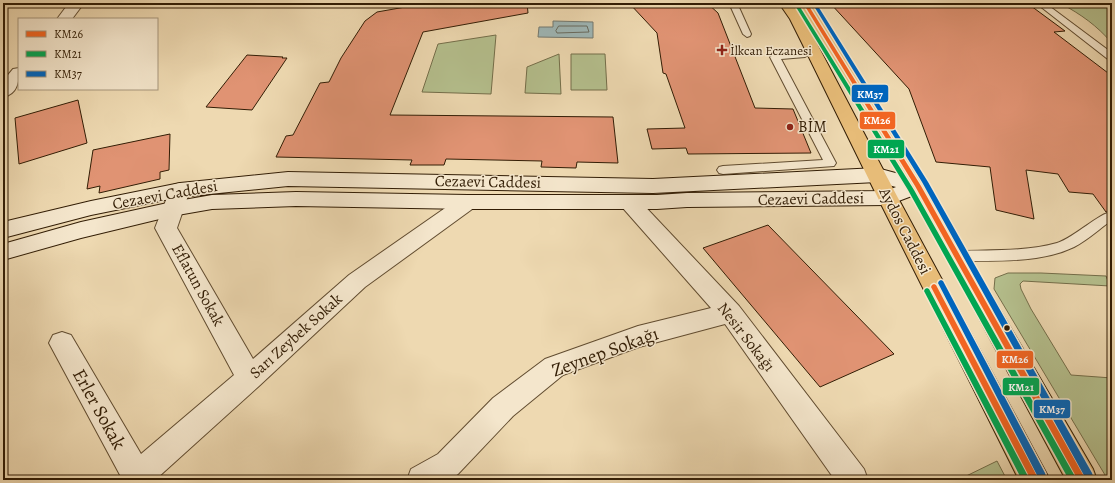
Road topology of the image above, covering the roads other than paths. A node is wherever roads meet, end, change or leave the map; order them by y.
1 (77, 3) edge
2 (733, 3) edge
3 (786, 3) edge
4 (805, 3) edge
5 (1040, 3) edge
6 (65, 18) edge
7 (747, 34) dead end
8 (813, 48) junction
9 (1112, 58) edge
10 (18, 74) edge
11 (3, 92) edge
12 (723, 170) dead end
13 (877, 175) junction
14 (918, 186) junction
15 (888, 198) junction
16 (176, 200) junction
17 (468, 202) junction
18 (629, 202) junction
19 (1112, 216) edge
20 (3, 230) edge
21 (3, 252) edge
22 (956, 256) junction
23 (730, 313) junction
24 (62, 343) dead end
25 (250, 378) junction
26 (135, 478) edge
27 (422, 480) edge
28 (853, 480) edge
29 (1035, 480) edge
30 (1082, 480) edge

1 - 6 street
2 - 7 lane
3 - 8 main road, Aydos Caddesi
4 - 14 main road, Aydos Caddesi
5 - 9 lane
8 - 12 lane
8 - 13 main road, Aydos Caddesi
10 - 11 street
13 - 14 street, Cezaevi Caddesi
13 - 15 main road, Aydos Caddesi
13 - 16 street, Cezaevi Caddesi
14 - 15 street, Cezaevi Caddesi
14 - 22 main road, Aydos Caddesi
15 - 18 street, Cezaevi Caddesi
15 - 29 main road, Aydos Caddesi
16 - 17 street, Cezaevi Caddesi
16 - 20 street, Cezaevi Caddesi
16 - 21 street, Cezaevi Caddesi
16 - 25 street, Eflatun Sokak
17 - 18 street, Cezaevi Caddesi
17 - 25 street, Sarı Zeybek Sokak
18 - 23 street, Nesir Sokağı
19 - 22 lane
22 - 30 main road, Aydos Caddesi
23 - 27 street, Zeynep Sokağı
23 - 28 street, Nesir Sokağı
24 - 26 street, Erler Sokak
25 - 26 street, Sarı Zeybek Sokak

